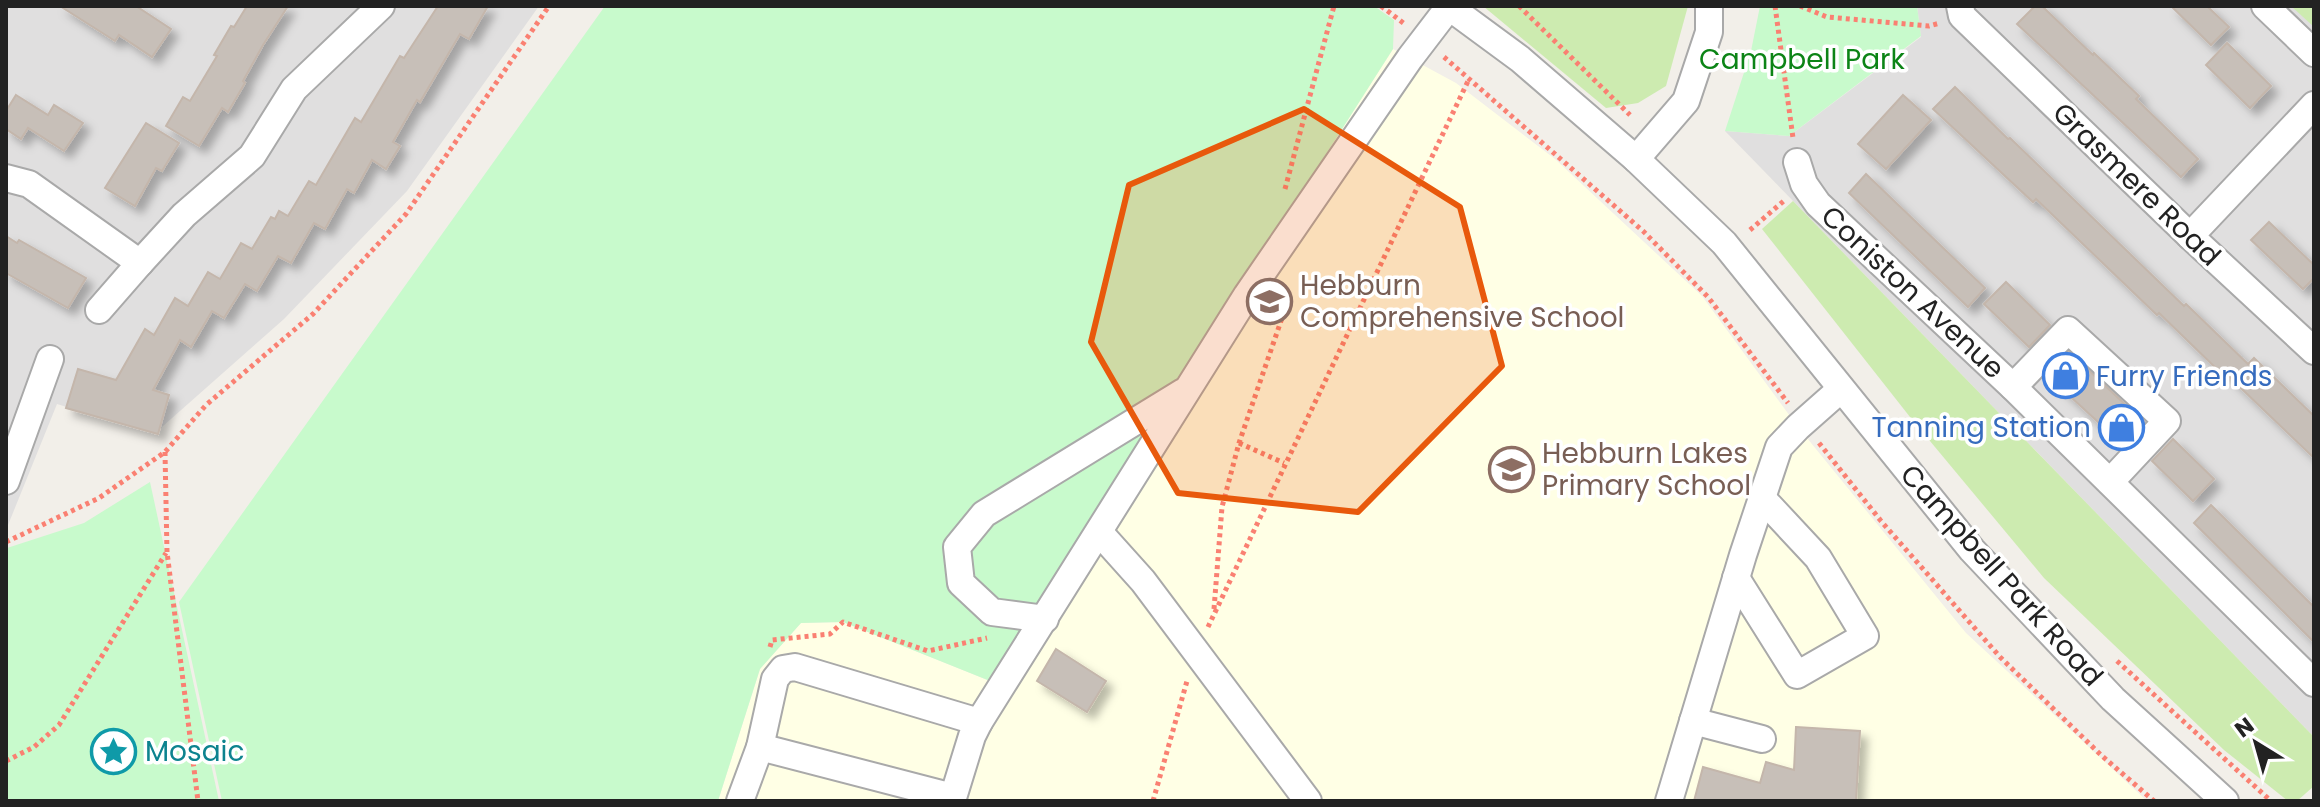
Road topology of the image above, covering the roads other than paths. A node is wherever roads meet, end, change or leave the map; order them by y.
1 (381, 6) edge
2 (1709, 6) edge
3 (2265, 6) edge
4 (1448, 7) edge
5 (1961, 11) edge
6 (2314, 53) edge
7 (2314, 105) edge
8 (1636, 159) junction
9 (1800, 173) road end
10 (6, 178) edge
11 (2190, 236) junction
12 (140, 263) junction
13 (99, 310) dead end
14 (2314, 351) edge
15 (50, 359) dead end
16 (1190, 387) junction
17 (2013, 387) junction
18 (1841, 389) junction
19 (6, 481) edge
20 (2110, 482) junction
21 (1762, 498) junction
22 (1099, 532) junction
23 (1736, 578) junction
24 (1045, 619) junction
25 (2314, 683) edge
26 (1693, 721) junction
27 (979, 722) junction
28 (1762, 739) dead end
29 (760, 747) junction
30 (953, 799) edge
31 (740, 801) edge
32 (1308, 801) edge
33 (1669, 801) edge
34 (2225, 801) edge

1 - 12 street
2 - 8 street
3 - 6 street
4 - 8 street, Campbell Park Road
4 - 16 street
5 - 11 street, Grasmere Road
7 - 11 street
8 - 18 street, Campbell Park Road
9 - 17 street, Coniston Avenue
10 - 12 street
11 - 14 street, Grasmere Road
12 - 13 street
15 - 19 street
16 - 22 street
16 - 24 street
17 - 20 street, Coniston Avenue
17 - 20 street
18 - 21 street
18 - 34 street, Campbell Park Road
20 - 25 street, Coniston Avenue
21 - 23 street
21 - 23 street
22 - 24 street
22 - 32 street
23 - 26 street
24 - 27 street
26 - 28 street
26 - 33 street
27 - 29 street
27 - 30 street
29 - 30 street
29 - 31 street

